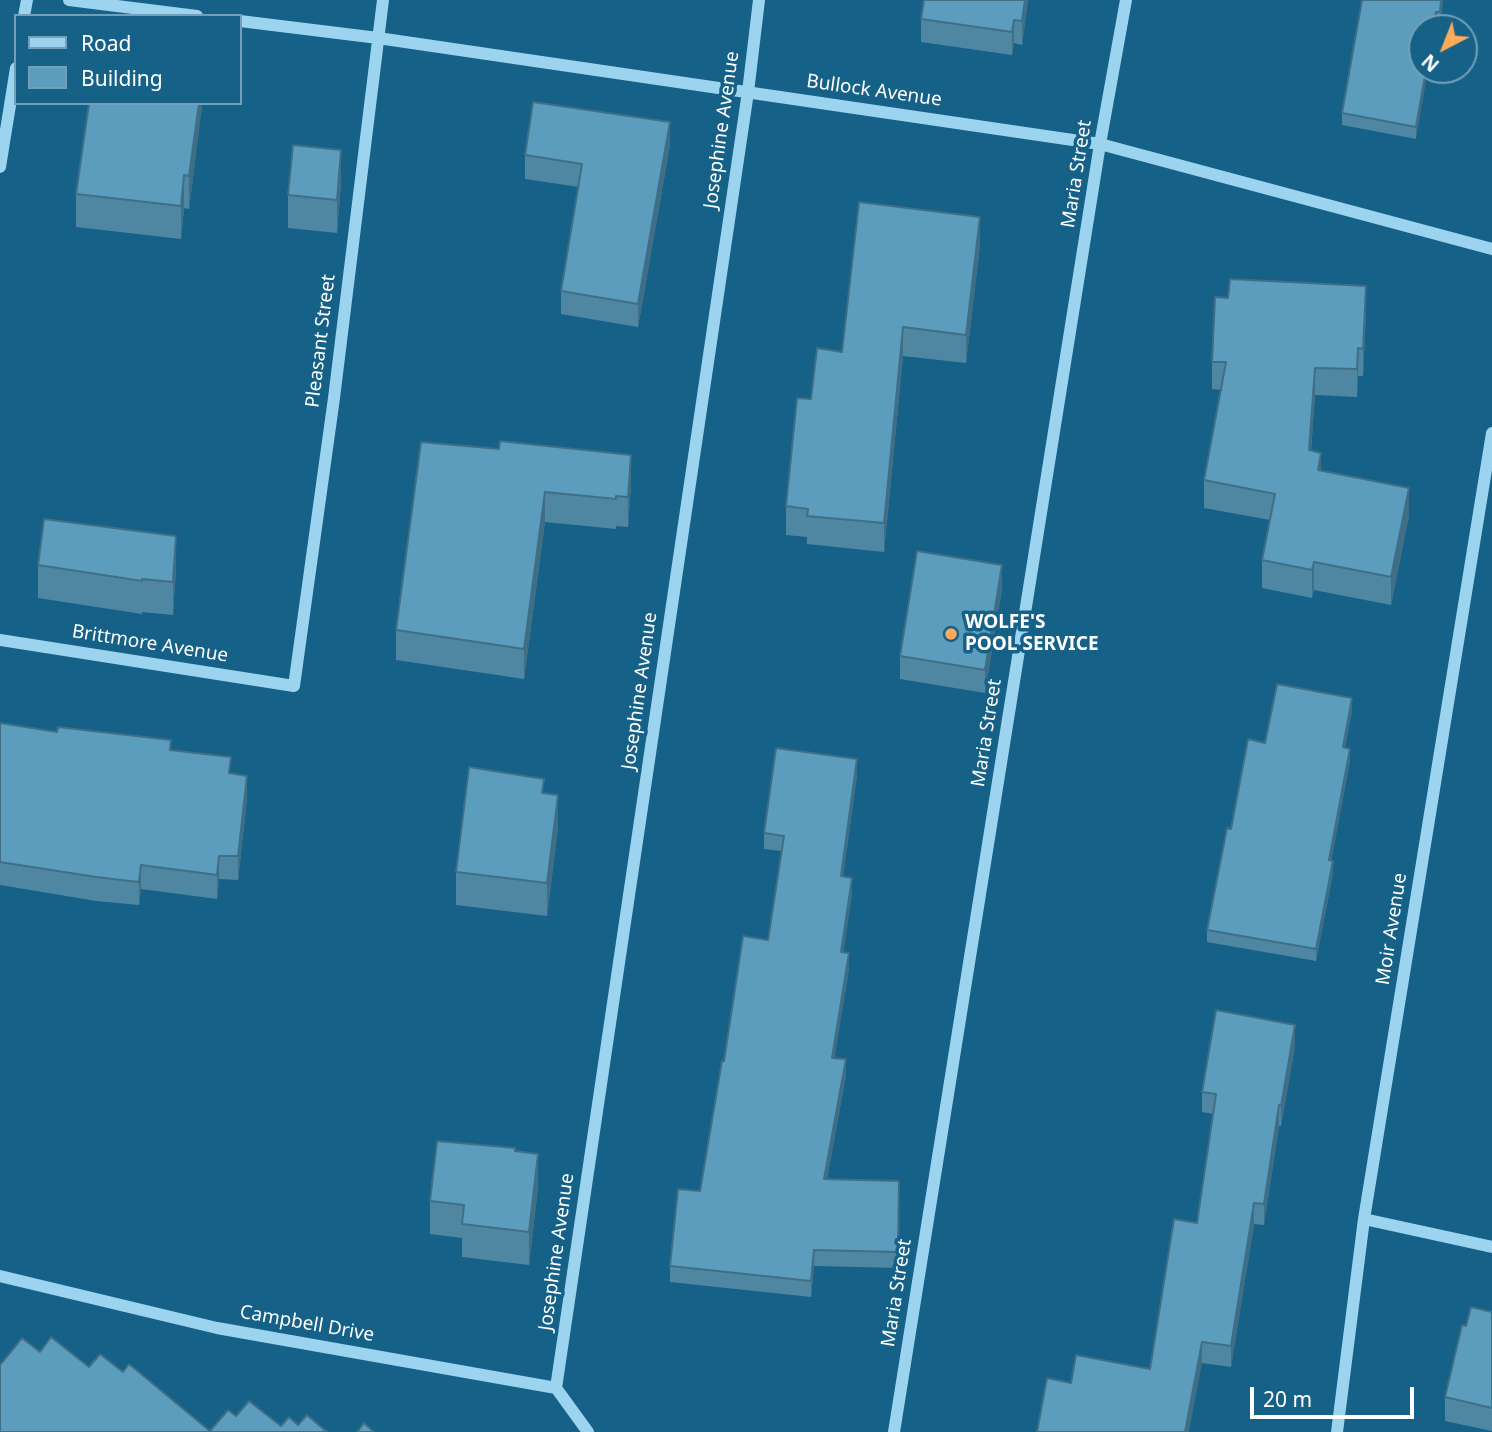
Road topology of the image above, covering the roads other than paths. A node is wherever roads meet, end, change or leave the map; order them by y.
1 (69, 0) edge
2 (383, 0) edge
3 (759, 0) edge
4 (1126, 0) edge
5 (181, 14) edge
6 (242, 21) edge
7 (378, 38) junction
8 (14, 80) edge
9 (748, 92) junction
10 (1100, 144) junction
11 (0, 167) edge
12 (1492, 249) edge
13 (1492, 433) edge
14 (0, 640) edge
15 (294, 686) joint
16 (1364, 1219) junction
17 (1492, 1247) edge
18 (0, 1276) edge
19 (556, 1388) junction
20 (588, 1432) edge
21 (894, 1432) edge
22 (1337, 1432) edge

1 - 5 street
2 - 7 street, Pleasant Street
3 - 9 street, Josephine Avenue
4 - 10 street, Maria Street
6 - 7 street, Bullock Avenue
7 - 9 street, Bullock Avenue
7 - 15 street, Pleasant Street
8 - 11 street
9 - 10 street, Bullock Avenue
9 - 19 street, Josephine Avenue
10 - 12 street, Bullock Avenue
10 - 21 street, Maria Street
13 - 16 street, Moir Avenue
14 - 15 street, Brittmore Avenue
16 - 17 street
16 - 22 street, Moir Avenue
18 - 19 street, Campbell Drive
19 - 20 street

